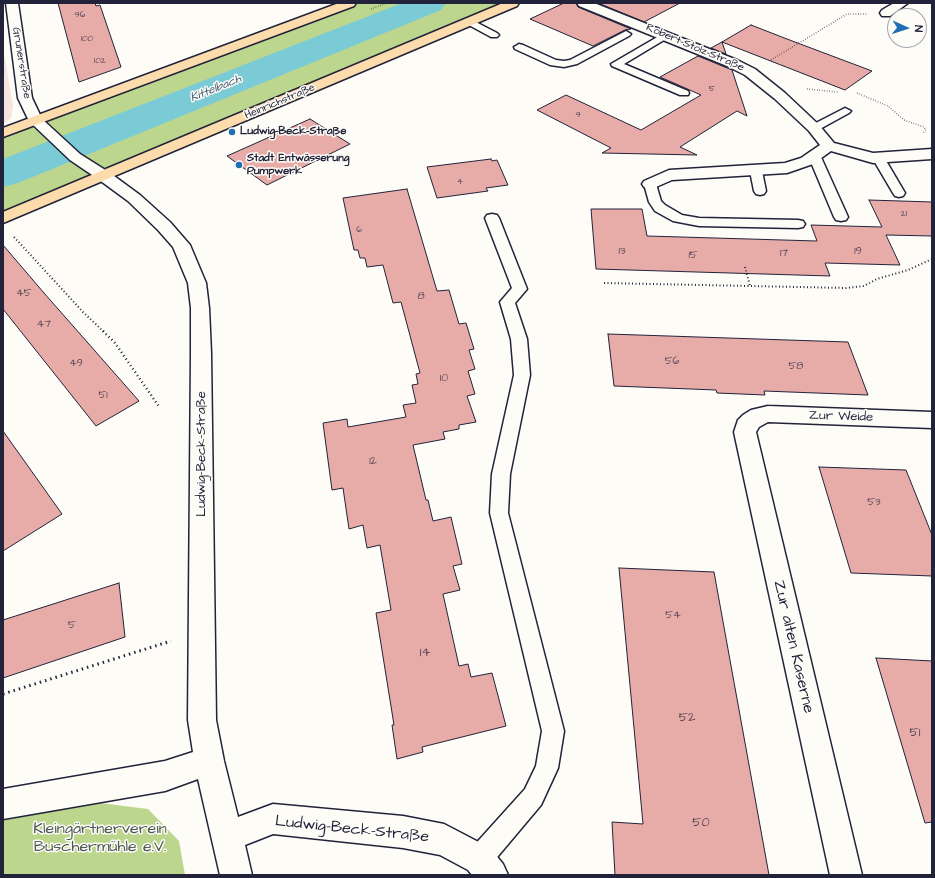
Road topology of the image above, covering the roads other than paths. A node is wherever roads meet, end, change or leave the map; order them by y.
1 (12, 3) edge
2 (350, 3) edge
3 (513, 3) edge
4 (583, 3) edge
5 (902, 3) edge
6 (886, 13) road end
7 (470, 22) junction
8 (626, 34) dead end
9 (494, 35) dead end
10 (666, 35) junction
11 (520, 47) dead end
12 (684, 94) dead end
13 (845, 111) dead end
14 (36, 121) junction
15 (814, 128) junction
16 (3, 133) edge
17 (829, 146) junction
18 (932, 154) edge
19 (814, 155) junction
20 (879, 159) junction
21 (756, 171) junction
22 (104, 176) junction
23 (650, 184) joint
24 (760, 191) dead end
25 (899, 193) dead end
26 (841, 217) dead end
27 (3, 218) edge
28 (492, 218) dead end
29 (798, 224) dead end
30 (751, 420) joint
31 (932, 420) edge
32 (209, 761) junction
33 (3, 804) edge
34 (227, 836) junction
35 (486, 867) edge
36 (236, 875) edge
37 (846, 875) edge

1 - 14 street, Grunerstraße
2 - 14 main road
3 - 7 main road, Heinrichstraße
4 - 10 street, Robert-Stolz-Straße
5 - 6 street
7 - 9 lane
7 - 22 main road, Heinrichstraße
8 - 11 lane
10 - 12 lane
10 - 15 street, Robert-Stolz-Straße
13 - 15 lane
14 - 16 main road
14 - 22 street, Ludwig-Beck-Straße
15 - 17 street, Robert-Stolz-Straße
17 - 19 street
17 - 20 street
18 - 20 street
19 - 21 street
19 - 26 lane
20 - 25 lane
21 - 23 street
21 - 24 lane
22 - 27 main road, Heinrichstraße
22 - 32 street, Ludwig-Beck-Straße
23 - 29 lane
28 - 35 lane
30 - 31 street, Zur Weide
30 - 37 street, Zur alten Kaserne
32 - 33 street
32 - 34 street, Ludwig-Beck-Straße
34 - 35 street, Ludwig-Beck-Straße
34 - 36 street, Ludwig-Beck-Straße

